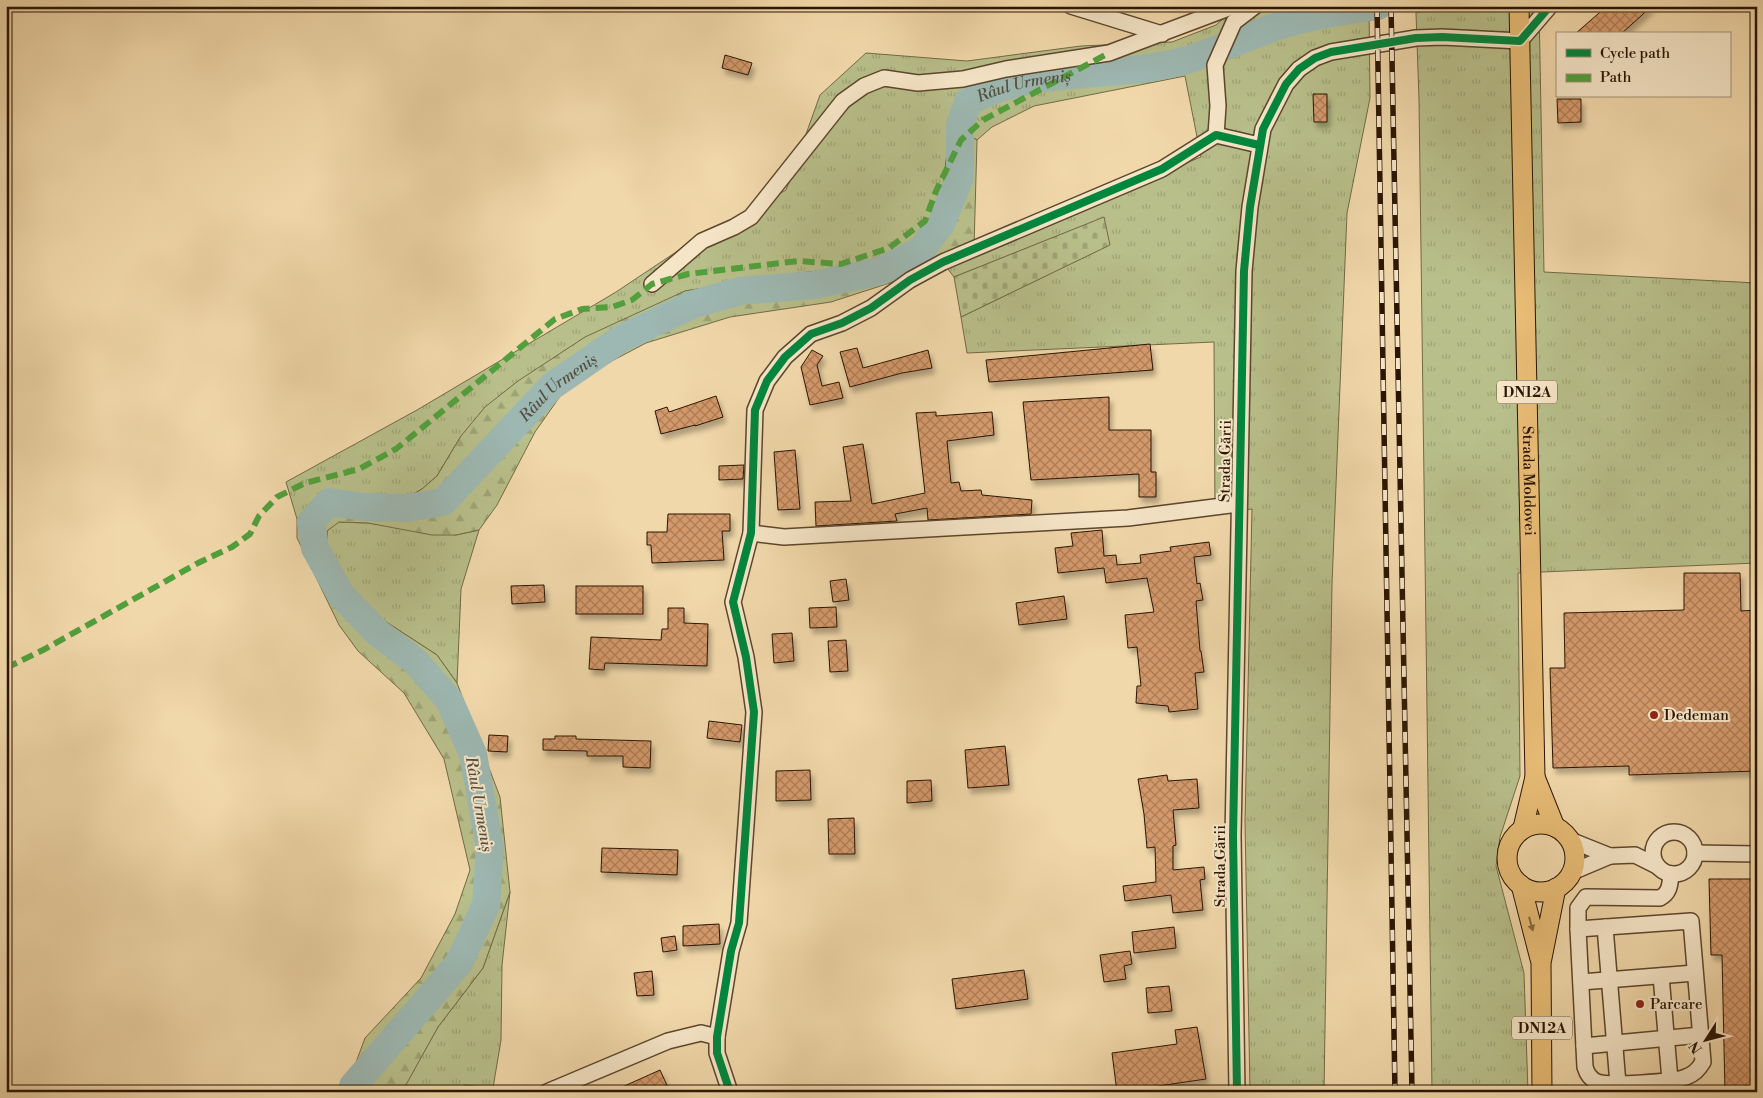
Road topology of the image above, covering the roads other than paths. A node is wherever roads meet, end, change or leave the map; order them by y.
1 (1071, 6) edge
2 (1234, 6) edge
3 (1255, 6) edge
4 (1519, 6) edge
5 (1550, 6) edge
6 (1162, 34) junction
7 (1520, 41) junction
8 (1216, 135) junction
9 (1259, 145) junction
10 (652, 284) dead end
11 (1238, 504) junction
12 (751, 534) junction
13 (1535, 777) junction
14 (1555, 826) junction
15 (1523, 828) junction
16 (1570, 840) junction
17 (1656, 842) junction
18 (1695, 853) junction
19 (1757, 854) edge
20 (1635, 855) junction
21 (1610, 856) junction
22 (1657, 866) junction
23 (1572, 872) junction
24 (1671, 874) junction
25 (1521, 885) junction
26 (1556, 888) junction
27 (1605, 927) junction
28 (1578, 929) junction
29 (1541, 964) junction
30 (1695, 973) junction
31 (1661, 976) junction
32 (1609, 979) junction
33 (1581, 982) junction
34 (1701, 1035) junction
35 (716, 1037) junction
36 (1666, 1039) junction
37 (1614, 1043) junction
38 (1584, 1046) junction
39 (1670, 1080) junction
40 (1618, 1084) junction
41 (547, 1092) edge
42 (730, 1092) edge
43 (1237, 1092) edge
44 (1542, 1092) edge

1 - 6 street
2 - 6 street
3 - 8 street
4 - 7 main road, Strada Moldovei / DN12A
5 - 7 street
6 - 10 street
7 - 9 street, Strada Gării
7 - 13 main road, Strada Moldovei / DN12A
8 - 9 street
8 - 12 street
9 - 11 street, Strada Gării
11 - 12 street
11 - 43 street, Strada Gării
12 - 35 street
13 - 14 main road, Strada Moldovei
13 - 15 main road, Strada Moldovei
14 - 15 main road
14 - 16 main road
15 - 25 main road
16 - 21 street
16 - 23 main road
17 - 18 street
17 - 20 street
17 - 22 street
18 - 19 street
18 - 24 street
20 - 21 street
20 - 22 street
21 - 23 street
22 - 24 street
23 - 26 main road
24 - 28 street
25 - 26 main road
25 -> 29 main road
26 - 29 main road
27 - 28 street
27 - 30 street
27 - 32 street
28 - 33 street
29 - 44 main road, DN12A
30 - 31 street
30 - 34 street
31 - 32 street
31 - 36 street
32 - 33 street
32 - 37 street
33 - 38 street
34 - 36 street
34 - 39 street
35 - 41 street
35 - 42 street
36 - 37 street
36 - 39 street
37 - 38 street
37 - 40 street
38 - 40 street
39 - 40 street

